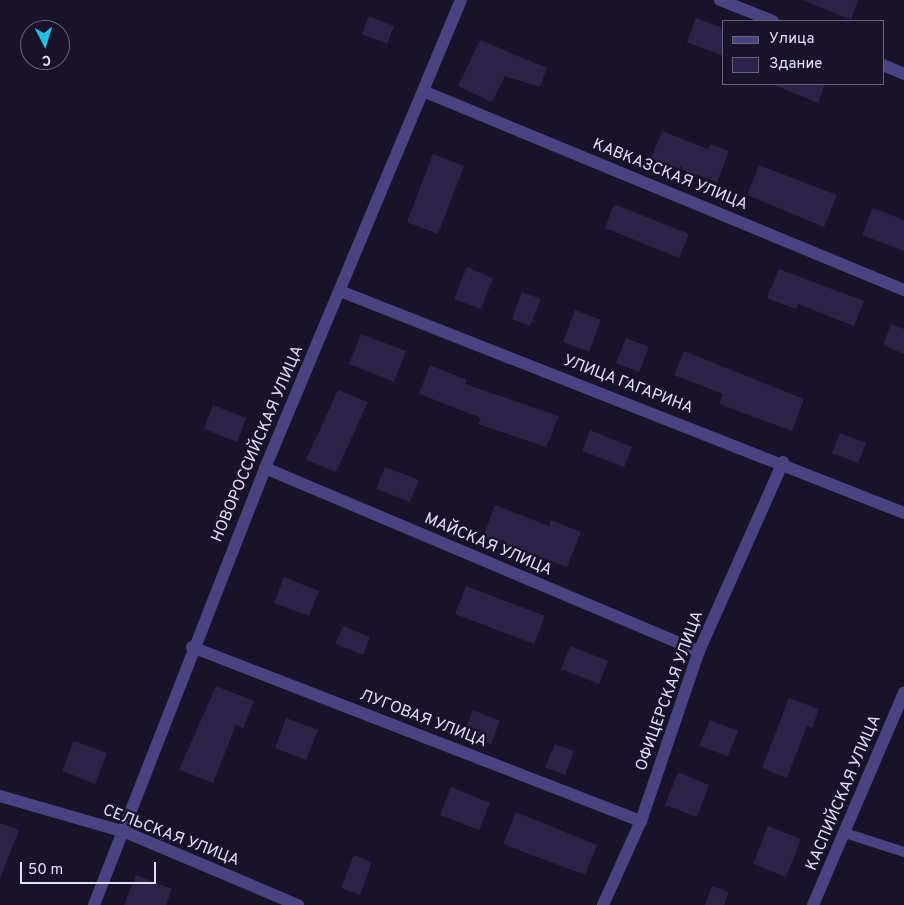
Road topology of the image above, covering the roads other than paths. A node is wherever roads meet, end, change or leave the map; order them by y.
1 (461, 0) edge
2 (720, 0) edge
3 (770, 20) edge
4 (884, 65) edge
5 (904, 74) edge
6 (423, 91) junction
7 (904, 290) edge
8 (340, 291) junction
9 (783, 462) junction
10 (265, 468) junction
11 (904, 513) edge
12 (192, 647) junction
13 (699, 651) junction
14 (904, 693) edge
15 (0, 796) edge
16 (641, 821) junction
17 (124, 832) junction
18 (845, 833) junction
19 (904, 852) edge
20 (94, 905) edge
21 (298, 905) edge
22 (603, 905) edge
23 (813, 905) edge

1 - 6 street, НОВОРОССИЙСКАЯ УЛИЦА
2 - 3 street
4 - 5 street
6 - 7 street, КАВКАЗСКАЯ УЛИЦА
6 - 8 street, НОВОРОССИЙСКАЯ УЛИЦА
8 - 9 street, УЛИЦА ГАГАРИНА
8 - 10 street, НОВОРОССИЙСКАЯ УЛИЦА
9 - 11 street, УЛИЦА ГАГАРИНА
9 - 13 street, ОФИЦЕРСКАЯ УЛИЦА
10 - 12 street, НОВОРОССИЙСКАЯ УЛИЦА
10 - 13 street, МАЙСКАЯ УЛИЦА
12 - 16 street, ЛУГОВАЯ УЛИЦА
12 - 17 street, НОВОРОССИЙСКАЯ УЛИЦА
13 - 16 street, ОФИЦЕРСКАЯ УЛИЦА
14 - 18 street, КАСПИЙСКАЯ УЛИЦА
15 - 17 street, СЕЛЬСКАЯ УЛИЦА
16 - 22 street, ОФИЦЕРСКАЯ УЛИЦА
17 - 20 street, НОВОРОССИЙСКАЯ УЛИЦА
17 - 21 street, СЕЛЬСКАЯ УЛИЦА
18 - 19 lane
18 - 23 street, КАСПИЙСКАЯ УЛИЦА

